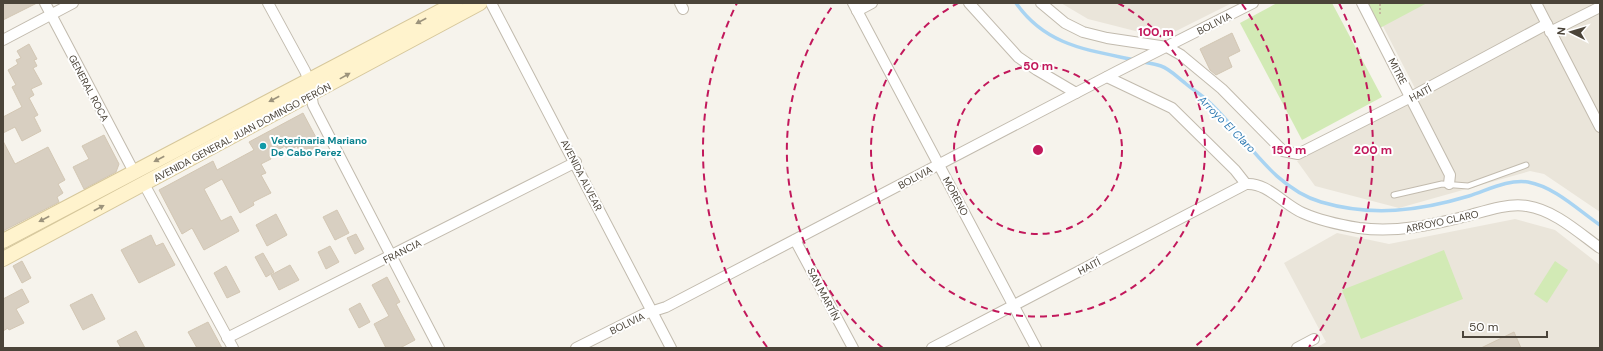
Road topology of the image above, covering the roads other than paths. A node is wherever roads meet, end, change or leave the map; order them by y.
1 (45, 3) edge
2 (73, 3) edge
3 (268, 3) edge
4 (456, 3) edge
5 (480, 3) edge
6 (491, 3) edge
7 (872, 3) edge
8 (969, 3) edge
9 (1041, 3) edge
10 (1254, 3) edge
11 (1362, 3) edge
12 (1536, 3) edge
13 (855, 7) edge
14 (1600, 7) edge
15 (51, 15) junction
16 (1549, 28) junction
17 (3, 40) edge
18 (1167, 47) junction
19 (1107, 77) junction
20 (309, 81) junction
21 (1076, 93) junction
22 (311, 95) junction
23 (1411, 97) junction
24 (1600, 127) edge
25 (576, 162) junction
26 (939, 164) junction
27 (1526, 165) dead end
28 (134, 172) junction
29 (144, 184) junction
30 (1246, 184) junction
31 (1449, 184) junction
32 (1394, 195) dead end
33 (795, 240) junction
34 (3, 241) edge
35 (1600, 248) edge
36 (392, 256) junction
37 (3, 259) edge
38 (1013, 305) junction
39 (652, 312) junction
40 (227, 338) junction
41 (1314, 339) dead end
42 (233, 348) edge
43 (439, 348) edge
44 (576, 348) edge
45 (671, 348) edge
46 (853, 348) edge
47 (932, 348) edge
48 (1036, 348) edge
49 (1297, 348) edge

1 - 15 street, GENERAL ROCA
2 - 15 street
3 - 20 street
4 -> 20 main road, AVENIDA GENERAL JUAN DOMINGO PERÓN
22 -> 5 main road, AVENIDA GENERAL JUAN DOMINGO PERÓN
6 - 25 street, AVENIDA ALVEAR
7 - 13 street
8 - 21 street
9 - 18 street
10 - 18 street, BOLIVIA
11 - 23 street, MITRE
12 - 16 street
13 - 26 street, MORENO
14 - 16 street, HAITÍ
15 - 17 street
15 - 28 street, GENERAL ROCA
16 - 23 street, HAITÍ
16 - 24 street
18 - 19 street, BOLIVIA
18 - 23 street, HAITÍ
19 - 21 street, BOLIVIA
19 - 30 street
20 - 22 street
20 -> 28 main road, AVENIDA GENERAL JUAN DOMINGO PERÓN
21 - 26 street, BOLIVIA
22 - 29 main road, AVENIDA GENERAL JUAN DOMINGO PERÓN
22 - 36 street
23 - 31 street, MITRE
25 - 36 street, FRANCIA
25 - 39 street, AVENIDA ALVEAR
26 - 33 street, BOLIVIA
26 - 38 street, MORENO
27 - 31 lane
28 -> 34 main road, AVENIDA GENERAL JUAN DOMINGO PERÓN
37 -> 29 main road, AVENIDA GENERAL JUAN DOMINGO PERÓN
29 - 40 street
30 - 35 street, ARROYO CLARO
30 - 38 street, HAITÍ
31 - 32 lane
33 - 39 street, BOLIVIA
33 - 46 street, SAN MARTÍN
36 - 40 street, FRANCIA
36 - 43 street
38 - 47 street, HAITÍ
38 - 48 street, MORENO
39 - 44 street, BOLIVIA
39 - 45 street, AVENIDA ALVEAR
40 - 42 street
41 - 49 street

